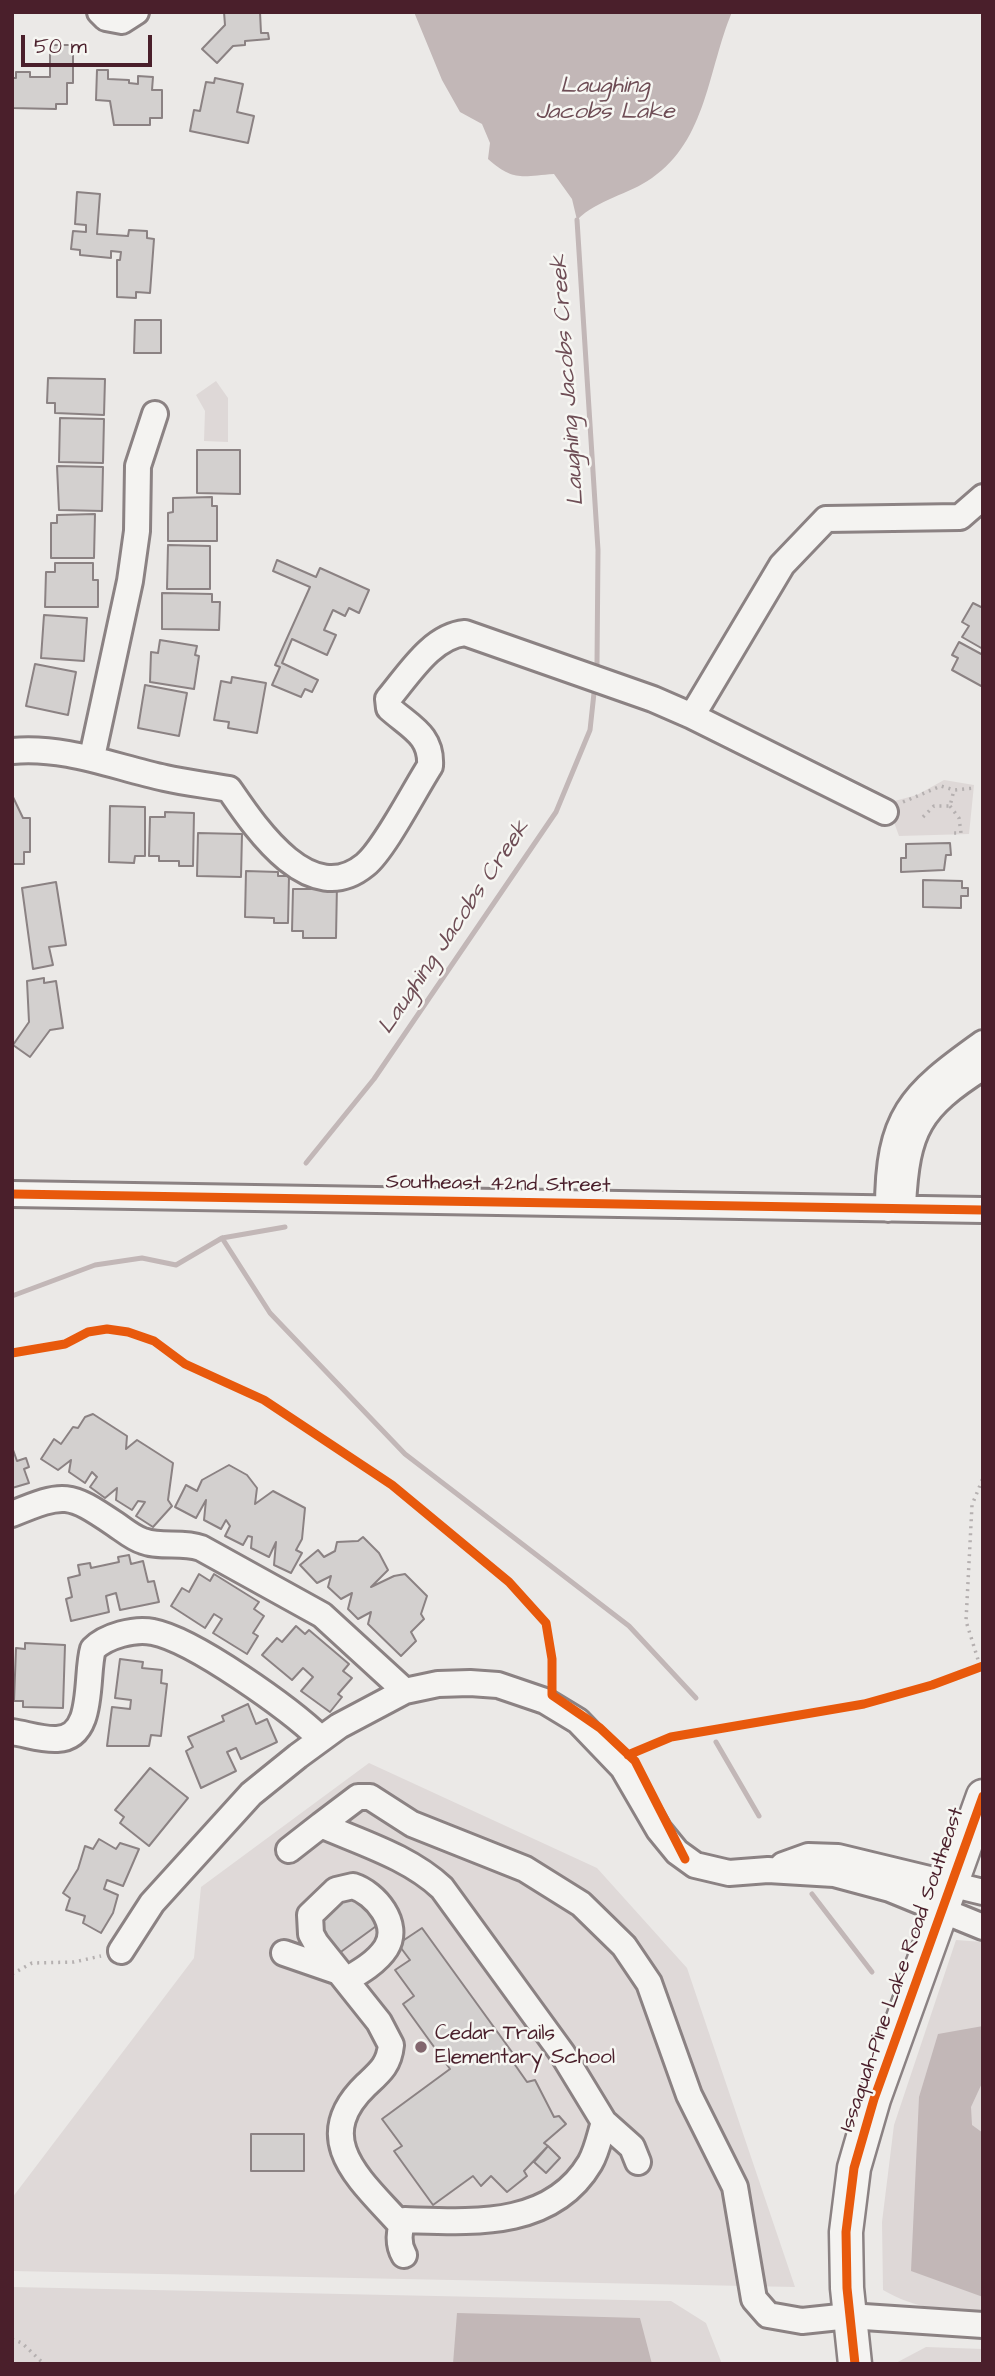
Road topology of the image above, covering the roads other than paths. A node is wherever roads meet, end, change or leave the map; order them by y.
1 (100, 12) edge
2 (136, 12) edge
3 (155, 414) dead end
4 (983, 497) edge
5 (692, 716) junction
6 (12, 751) edge
7 (92, 757) junction
8 (883, 811) road end
9 (983, 1043) edge
10 (983, 1067) edge
11 (12, 1194) edge
12 (895, 1209) junction
13 (983, 1210) edge
14 (12, 1514) edge
15 (405, 1691) junction
16 (12, 1732) edge
17 (321, 1739) junction
18 (983, 1796) edge
19 (321, 1825) junction
20 (289, 1850) dead end
21 (768, 1870) junction
22 (983, 1892) edge
23 (948, 1896) junction
24 (983, 1927) edge
25 (121, 1951) road end
26 (284, 1953) dead end
27 (604, 2122) junction
28 (638, 2162) dead end
29 (401, 2225) junction
30 (404, 2255) dead end
31 (849, 2316) junction
32 (983, 2325) edge
33 (855, 2364) edge

1 - 2 street
3 - 7 street
4 - 5 street
5 - 7 street
5 - 8 street
6 - 7 street
9 - 12 street
10 - 12 street
11 - 12 street, Southeast 42nd Street
12 - 13 street, Southeast 42nd Street
14 - 15 street
15 - 17 street
15 - 21 street
16 - 17 street
17 - 25 street
18 - 23 main road, Issaquah-Pine Lake Road Southeast
19 - 20 street
19 - 27 street
19 - 31 street
21 - 23 street
21 - 23 street
22 - 23 street
23 - 24 street
23 - 31 main road, Issaquah-Pine Lake Road Southeast
26 - 29 street
27 - 28 street
27 - 29 street
29 - 30 street
31 - 32 street
31 - 33 main road, Issaquah-Pine Lake Road Southeast

